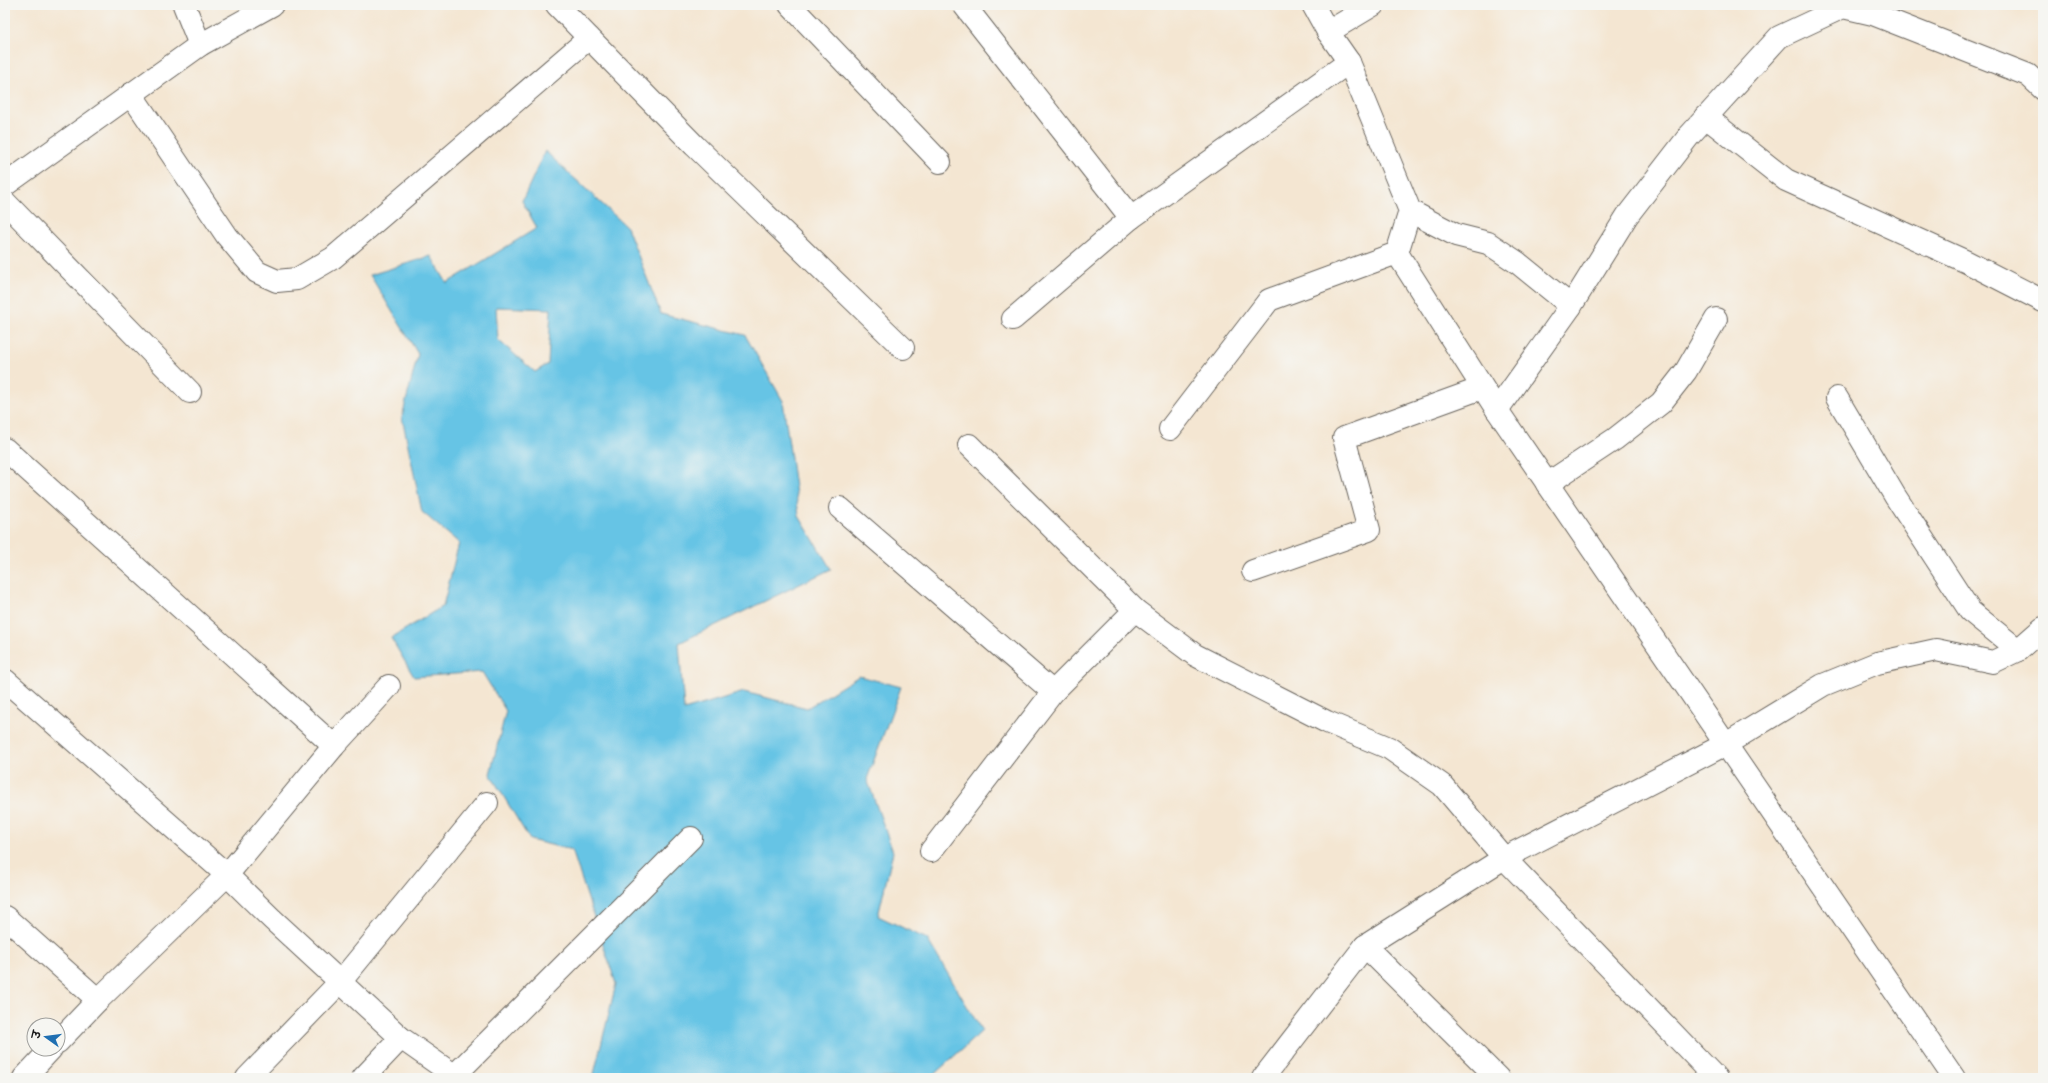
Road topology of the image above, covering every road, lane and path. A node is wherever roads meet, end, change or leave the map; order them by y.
1 (184, 5) edge
2 (272, 5) edge
3 (557, 5) edge
4 (790, 5) edge
5 (964, 5) edge
6 (1313, 5) edge
7 (1373, 5) edge
8 (1328, 32) junction
9 (589, 38) junction
10 (200, 45) junction
11 (1350, 62) junction
12 (2043, 89) edge
13 (131, 94) junction
14 (1706, 117) junction
15 (940, 162) dead end
16 (5, 185) edge
17 (5, 202) edge
18 (1410, 211) junction
19 (1131, 218) junction
20 (1398, 253) junction
21 (2043, 301) edge
22 (1571, 306) junction
23 (1716, 318) dead end
24 (1013, 319) dead end
25 (903, 348) dead end
26 (1482, 388) junction
27 (190, 392) dead end
28 (1837, 398) dead end
29 (1496, 410) junction
30 (1170, 429) dead end
31 (968, 445) dead end
32 (5, 449) edge
33 (1547, 484) junction
34 (840, 508) dead end
35 (1253, 571) dead end
36 (1135, 610) junction
37 (2043, 628) edge
38 (2018, 650) junction
39 (5, 680) edge
40 (389, 686) dead end
41 (1053, 692) junction
42 (1726, 744) junction
43 (334, 746) junction
44 (487, 803) dead end
45 (691, 838) dead end
46 (931, 852) dead end
47 (1504, 858) junction
48 (227, 875) junction
49 (5, 917) edge
50 (1365, 946) junction
51 (341, 981) junction
52 (98, 1000) junction
53 (66, 1034) edge
54 (401, 1038) junction
55 (44, 1057) edge
56 (456, 1076) edge
57 (24, 1078) edge
58 (247, 1078) edge
59 (363, 1078) edge
60 (1263, 1078) edge
61 (1498, 1078) edge
62 (1716, 1078) edge
63 (1954, 1078) edge

1 - 10 street
2 - 10 street
3 - 9 street
4 - 15 street
5 - 19 street
6 - 8 street
7 - 8 street
8 - 11 street
9 - 13 street
9 - 25 street
10 - 13 street
11 - 18 street
11 - 19 street
12 - 14 street
13 - 16 street
14 - 21 street
14 - 22 street
17 - 27 street
18 - 20 street
18 - 22 street
19 - 24 street
20 - 26 street
20 - 30 street
22 - 29 street
23 - 33 street
26 - 29 street
26 - 35 street
28 - 38 street
29 - 33 street
31 - 36 street
32 - 43 street
33 - 42 street
34 - 41 street
36 - 41 street
36 - 47 street
37 - 38 street
38 - 42 street
39 - 48 street
40 - 43 street
41 - 46 street
42 - 47 street
42 - 63 street
43 - 48 street
44 - 51 street
45 - 56 street
47 - 50 street
47 - 62 street
48 - 51 street
48 - 52 street
49 - 52 street
50 - 60 street
50 - 61 street
51 - 54 street
51 - 58 street
52 - 53 street
54 - 56 street
54 - 59 street
55 - 57 street

